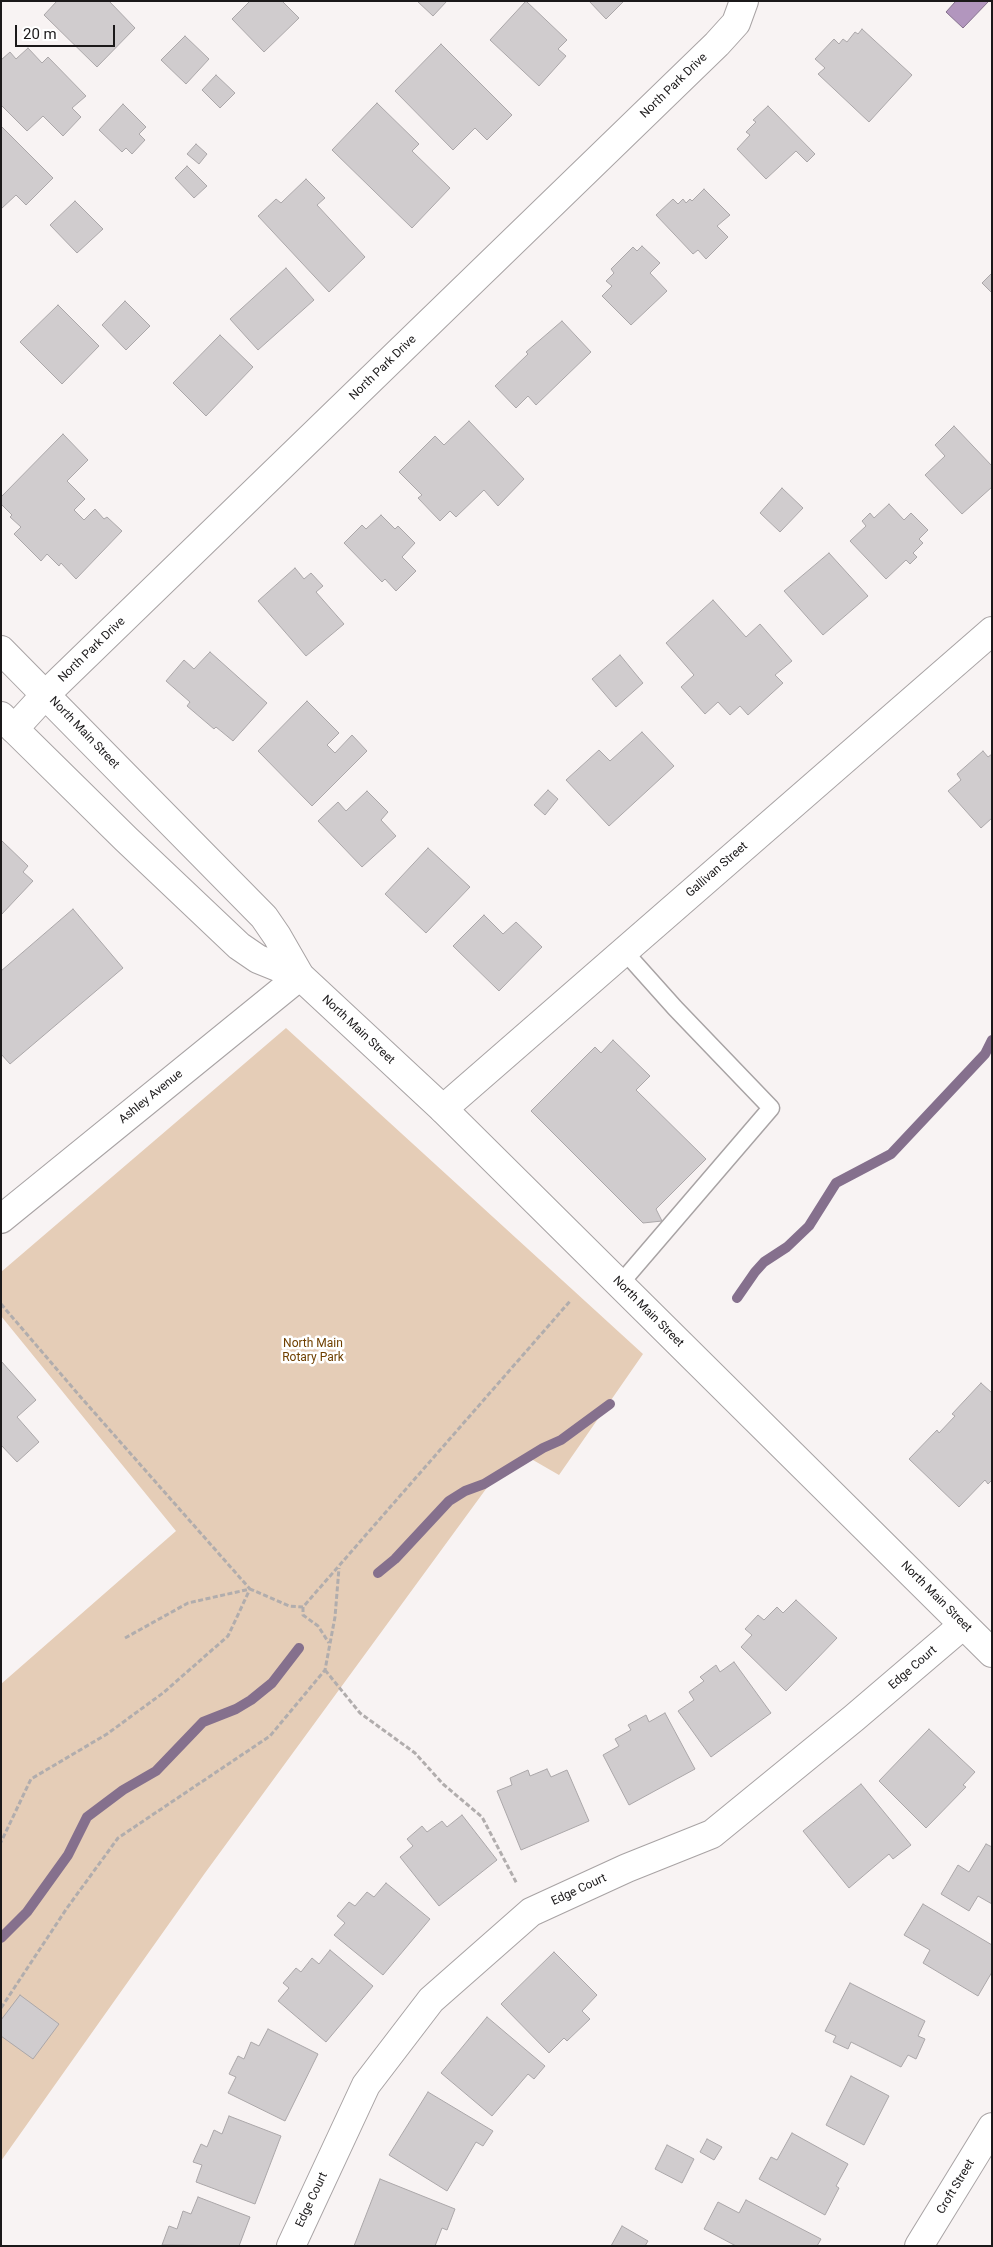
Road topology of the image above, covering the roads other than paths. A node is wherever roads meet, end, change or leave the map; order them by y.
1 (744, 1) edge
2 (992, 631) edge
3 (1, 650) edge
4 (46, 694) junction
5 (8, 723) edge
6 (624, 951) junction
7 (300, 976) junction
8 (443, 1109) junction
9 (1, 1219) edge
10 (620, 1284) junction
11 (963, 1625) junction
12 (992, 1653) edge
13 (992, 2128) edge
14 (291, 2246) edge
15 (920, 2246) edge

1 - 4 street, North Park Drive
2 - 6 street, Gallivan Street
3 - 4 street, North Main Street
4 - 5 street, North Park Drive
4 - 7 street, North Main Street
5 - 7 street, North Main Street
6 - 8 street, Gallivan Street
6 - 10 lane
7 - 8 street, North Main Street
7 - 9 street, Ashley Avenue
8 - 10 street, North Main Street
10 - 11 street, North Main Street
11 - 12 street, North Main Street
11 - 14 street, Edge Court
13 - 15 street, Croft Street

